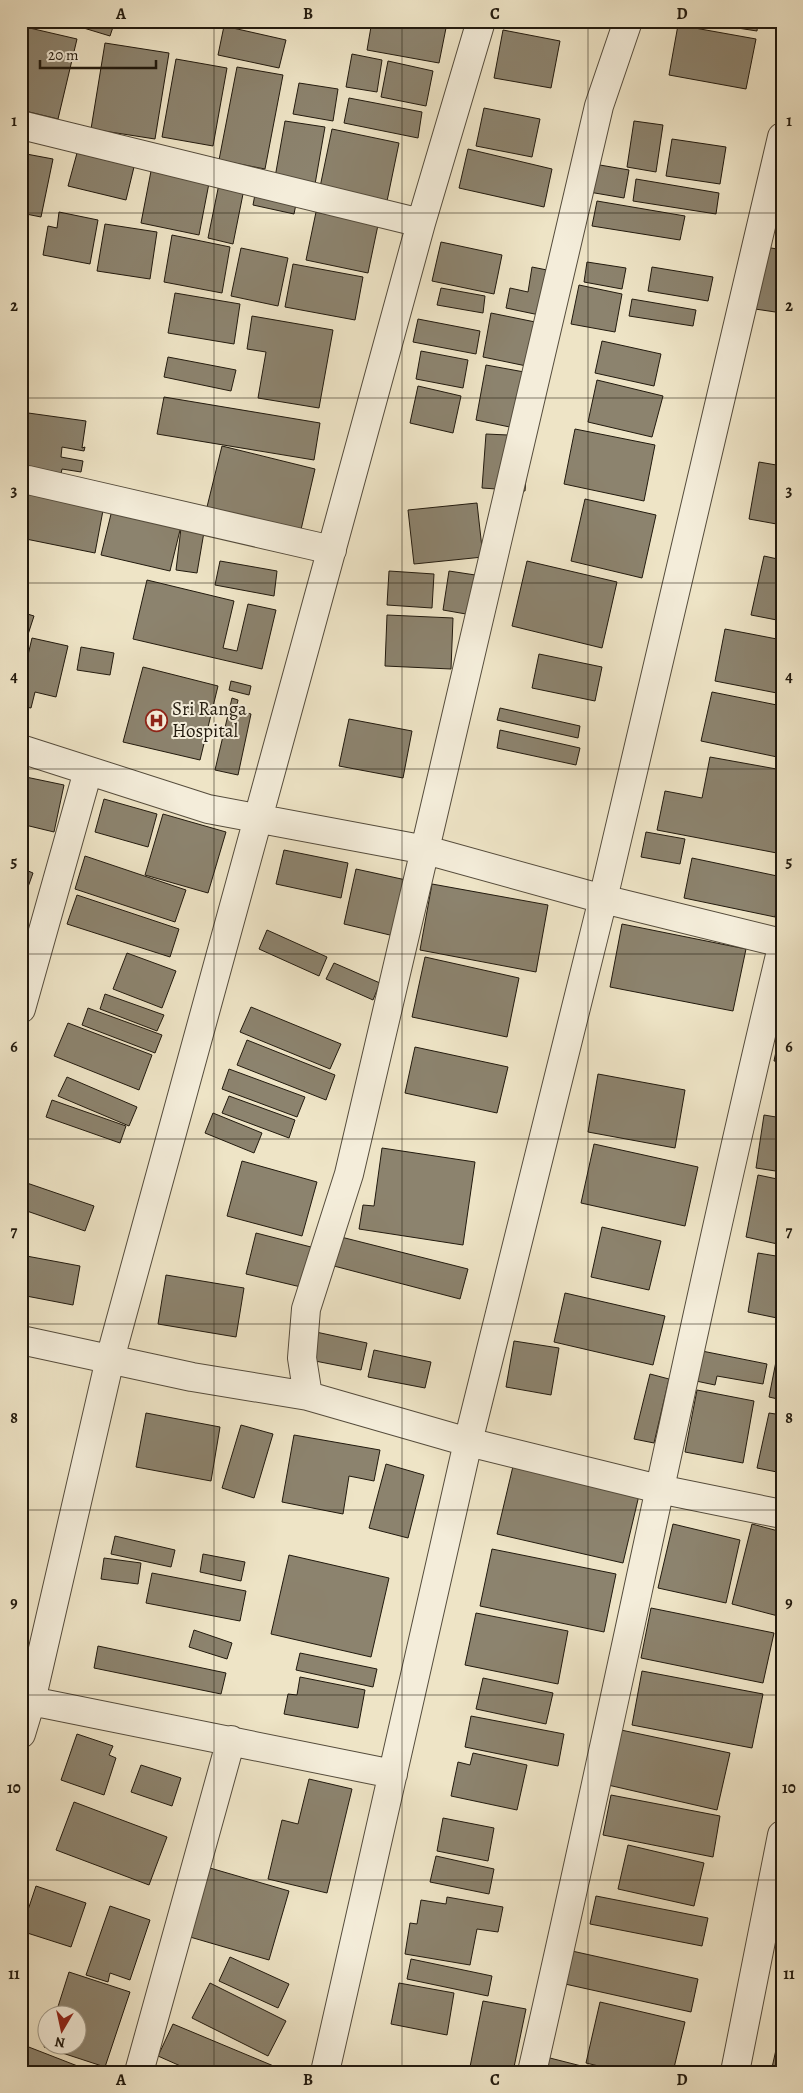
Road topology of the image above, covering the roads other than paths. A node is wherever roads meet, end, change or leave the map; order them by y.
1 (481, 21) edge
2 (628, 21) edge
3 (21, 126) edge
4 (782, 137) edge
5 (421, 223) junction
6 (28, 480) dead end
7 (332, 550) junction
8 (21, 749) edge
9 (88, 771) junction
10 (258, 820) junction
11 (426, 850) junction
12 (603, 899) junction
13 (782, 943) edge
14 (782, 947) edge
15 (21, 1010) edge
16 (21, 1340) edge
17 (110, 1359) junction
18 (308, 1396) junction
19 (468, 1442) junction
20 (659, 1489) junction
21 (782, 1514) edge
22 (31, 1701) junction
23 (21, 1734) edge
24 (230, 1740) junction
25 (393, 1774) junction
26 (782, 1835) edge
27 (139, 2072) edge
28 (325, 2072) edge
29 (532, 2072) edge
30 (735, 2072) edge

1 - 5 street
2 - 11 street
3 - 5 street
4 - 12 street
5 - 7 street
6 - 7 street
7 - 10 street
8 - 9 street
9 - 10 street
9 - 15 street
10 - 11 street
10 - 17 street
11 - 12 street
11 - 18 street
12 - 13 street
12 - 19 street
14 - 20 street
16 - 17 street
17 - 18 street
17 - 22 street
18 - 19 street
19 - 20 street
19 - 25 street
20 - 21 street
20 - 29 street
22 - 23 street
22 - 24 street
24 - 25 street
24 - 27 street
25 - 28 street
26 - 30 street

